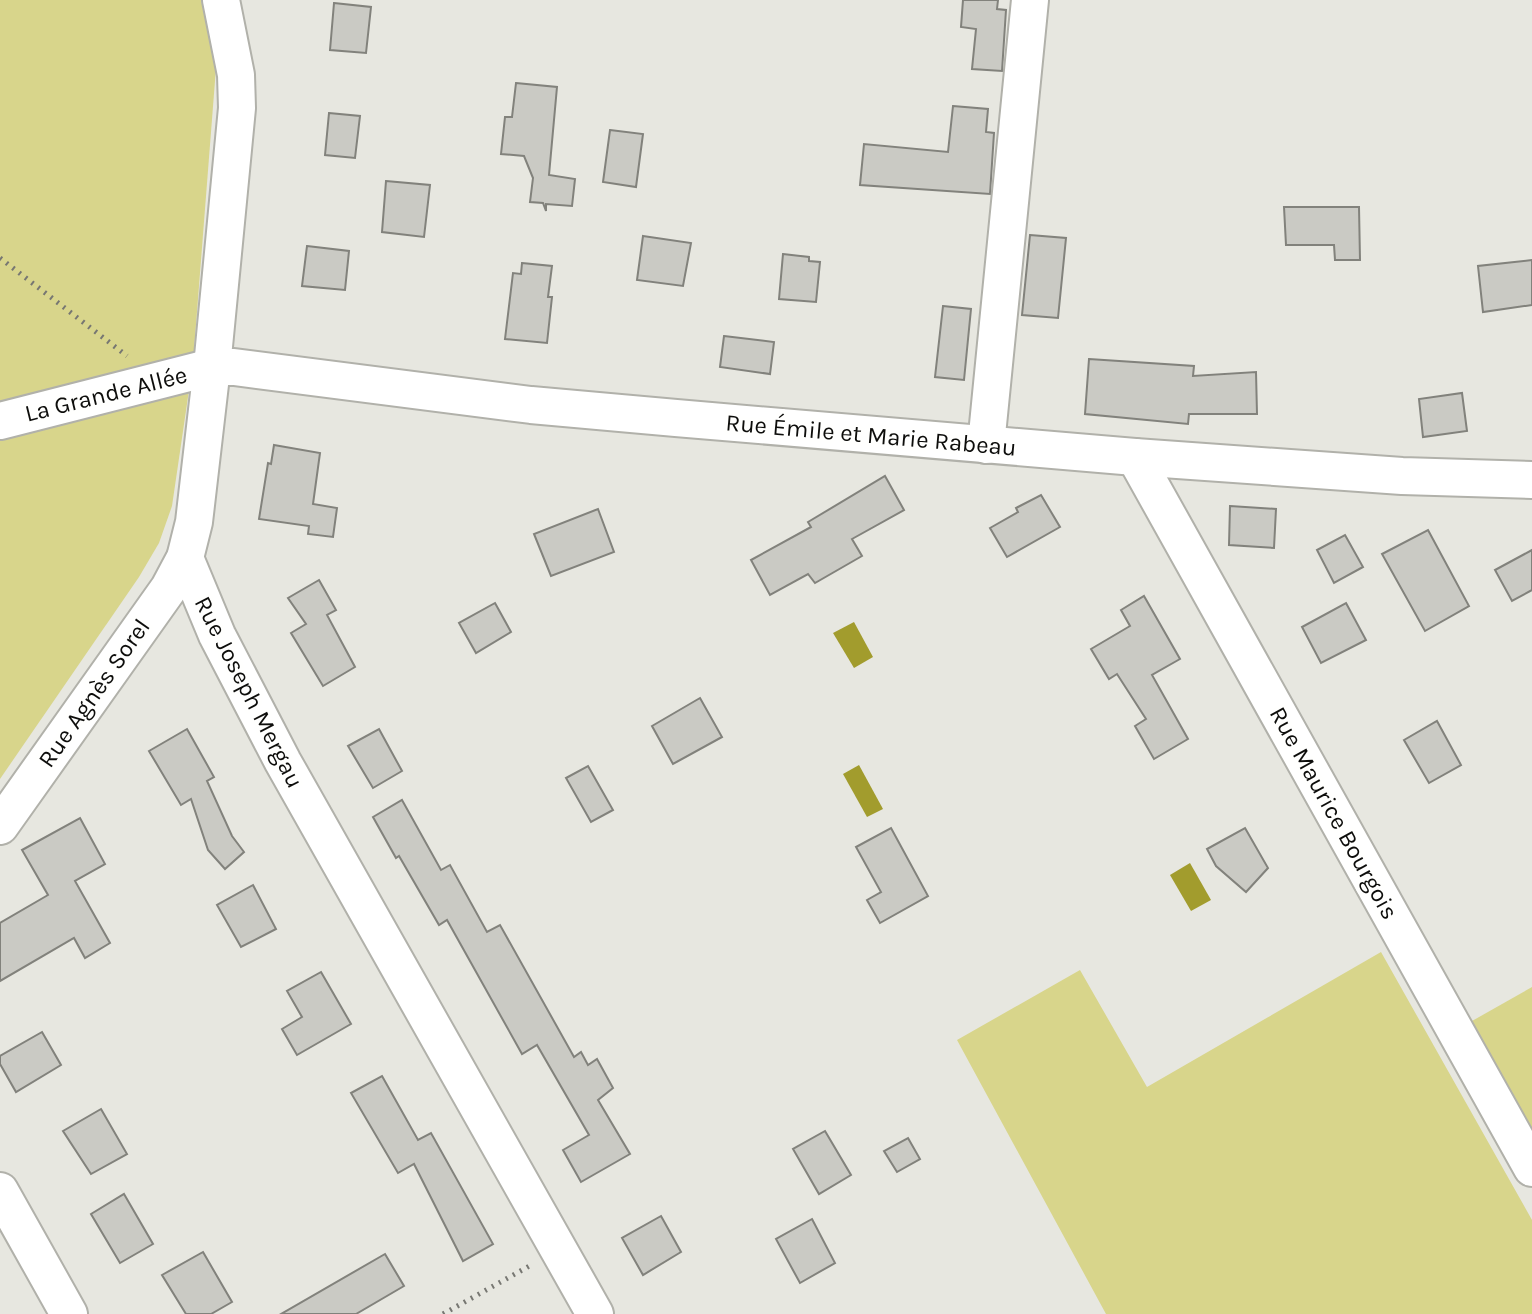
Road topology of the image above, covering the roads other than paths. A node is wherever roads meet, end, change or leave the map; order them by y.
1 (221, 0) edge
2 (1030, 0) edge
3 (212, 367) junction
4 (0, 421) edge
5 (986, 445) junction
6 (1135, 457) junction
7 (1532, 480) edge
8 (185, 558) junction
9 (0, 826) edge
10 (1532, 1168) edge
11 (0, 1191) edge
12 (69, 1314) edge
13 (595, 1314) edge

1 - 3 street
2 - 5 street
3 - 4 street, La Grande Allée
3 - 5 street, Rue Émile et Marie Rabeau
3 - 8 street
5 - 6 street, Rue Émile et Marie Rabeau
6 - 7 street, Rue Émile et Marie Rabeau
6 - 10 street, Rue Maurice Bourgois
8 - 9 street, Rue Agnès Sorel
8 - 13 street, Rue Joseph Mergau
11 - 12 street

